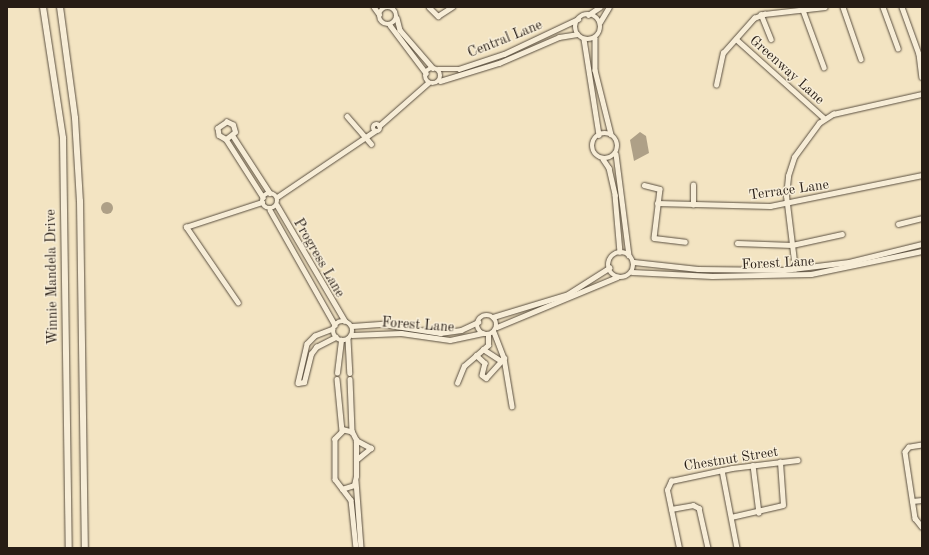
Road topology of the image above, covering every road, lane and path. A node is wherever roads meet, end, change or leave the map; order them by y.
1 (43, 7) edge
2 (60, 7) edge
3 (374, 7) edge
4 (386, 7) edge
5 (429, 7) edge
6 (452, 7) edge
7 (600, 7) edge
8 (609, 7) edge
9 (825, 7) edge
10 (843, 7) edge
11 (883, 7) edge
12 (902, 7) edge
13 (803, 10) junction
14 (379, 14) junction
15 (761, 14) junction
16 (588, 15) junction
17 (397, 18) junction
18 (578, 19) junction
19 (600, 22) junction
20 (390, 26) junction
21 (577, 34) junction
22 (595, 38) junction
23 (584, 39) junction
24 (736, 39) junction
25 (770, 39) dead end
26 (898, 48) dead end
27 (861, 59) dead end
28 (824, 67) dead end
29 (433, 68) junction
30 (438, 69) junction
31 (426, 73) junction
32 (922, 76) edge
33 (440, 81) junction
34 (428, 83) junction
35 (716, 85) dead end
36 (922, 94) edge
37 (347, 116) dead end
38 (824, 118) junction
39 (611, 134) junction
40 (598, 135) junction
41 (233, 136) junction
42 (226, 139) junction
43 (366, 139) junction
44 (371, 144) dead end
45 (616, 154) junction
46 (603, 159) junction
47 (922, 176) edge
48 (644, 185) dead end
49 (693, 185) dead end
50 (270, 193) junction
51 (277, 198) junction
52 (262, 200) junction
53 (656, 203) junction
54 (787, 204) junction
55 (277, 205) junction
56 (692, 205) junction
57 (270, 210) junction
58 (922, 218) edge
59 (898, 224) dead end
60 (842, 234) dead end
61 (685, 242) dead end
62 (737, 243) dead end
63 (922, 244) edge
64 (792, 245) junction
65 (922, 251) edge
66 (620, 252) junction
67 (629, 254) junction
68 (634, 262) junction
69 (647, 265) junction
70 (609, 268) junction
71 (795, 268) junction
72 (646, 271) junction
73 (632, 272) junction
74 (796, 274) junction
75 (617, 277) junction
76 (238, 304) dead end
77 (493, 317) junction
78 (345, 321) junction
79 (478, 322) junction
80 (352, 326) junction
81 (334, 327) junction
82 (495, 330) junction
83 (482, 333) junction
84 (352, 335) junction
85 (488, 335) junction
86 (336, 337) junction
87 (348, 339) junction
88 (341, 340) junction
89 (483, 349) junction
90 (476, 355) junction
91 (502, 359) junction
92 (337, 372) dead end
93 (350, 373) dead end
94 (337, 378) dead end
95 (350, 379) dead end
96 (457, 383) dead end
97 (512, 406) dead end
98 (342, 431) junction
99 (352, 432) junction
100 (356, 440) junction
101 (922, 445) edge
102 (356, 460) junction
103 (798, 460) dead end
104 (780, 462) junction
105 (753, 466) junction
106 (722, 470) junction
107 (356, 479) junction
108 (342, 489) junction
109 (922, 500) edge
110 (912, 501) junction
111 (671, 508) junction
112 (759, 513) junction
113 (731, 517) junction
114 (922, 527) edge
115 (69, 548) edge
116 (86, 548) edge
117 (356, 548) edge
118 (361, 548) edge
119 (679, 548) edge
120 (708, 548) edge
121 (737, 548) edge

1 - 115 main road, Winnie Mandela Drive
2 - 116 main road, Winnie Mandela Drive
3 - 14 street
4 - 14 street
4 - 17 street
5 - 6 street
7 - 16 street
8 - 19 street
9 - 13 street
10 - 27 street
11 - 26 street
12 - 32 street
13 - 15 street
13 - 28 street
14 - 20 street
15 - 24 street
15 - 25 street
16 - 18 street
16 - 19 street
17 - 20 street
17 - 29 street
18 - 21 street
18 - 30 street, Central Lane
19 - 22 street
20 - 31 street
21 - 23 street
21 - 33 street, Central Lane
22 - 23 street
22 - 39 street
23 - 40 street
24 - 35 street
24 - 38 street, Greenway Lane
29 - 30 street, Central Lane
29 - 31 street
30 - 33 street
31 - 34 street
33 - 34 street, Central Lane
34 - 43 street
36 - 38 street
37 - 43 street
38 - 54 street
39 - 40 street
39 - 45 street
40 - 46 street
41 - 42 street
41 - 42 street
41 - 50 street
42 - 52 street
43 - 44 street
43 - 51 street
45 - 46 street
45 - 67 street
46 - 66 street
47 - 54 street, Terrace Lane
48 - 53 street
49 - 56 street
50 - 51 street
50 - 52 street
51 - 55 street
52 - 57 street, Progress Lane
52 - 76 street
53 - 56 street, Terrace Lane
53 - 61 street
54 - 56 street, Terrace Lane
54 - 64 street
55 - 57 street
55 - 78 street, Progress Lane
57 - 81 street, Progress Lane
58 - 59 street
60 - 64 street
62 - 64 street
63 - 71 street, Forest Lane
64 - 71 street
65 - 74 street, Forest Lane
66 - 67 street
66 - 70 street
67 - 68 street
68 - 69 street, Forest Lane
68 - 73 street
69 - 71 street, Forest Lane
69 - 72 street
70 - 75 street
70 - 77 street
71 - 74 street
72 - 73 street, Forest Lane
72 - 74 street, Forest Lane
73 - 75 street
75 - 82 street
77 - 79 street
77 - 82 street
78 - 80 street
78 - 81 street
79 - 80 street, Forest Lane
79 - 83 street
80 - 84 street
81 - 86 street
81 - 86 street
82 - 85 street
82 - 91 street
83 - 84 street, Forest Lane
83 - 85 street
84 - 87 street
85 - 89 street
86 - 88 street
87 - 88 street
87 - 93 street
88 - 92 street
89 - 90 street
89 - 91 street
90 - 91 street
90 - 96 street
91 - 97 street
94 - 98 street
95 - 99 street
98 - 99 street
98 - 108 street
99 - 100 street
100 - 102 street
100 - 102 street
101 - 110 street
102 - 107 street
103 - 104 street, Chestnut Street
104 - 105 street, Chestnut Street
104 - 112 street
105 - 106 street, Chestnut Street
105 - 112 street
106 - 111 street, Chestnut Street
106 - 113 street
107 - 108 street
107 - 118 street
108 - 117 street
109 - 110 street
110 - 114 street
111 - 119 street
111 - 120 street
112 - 113 street
113 - 121 street

